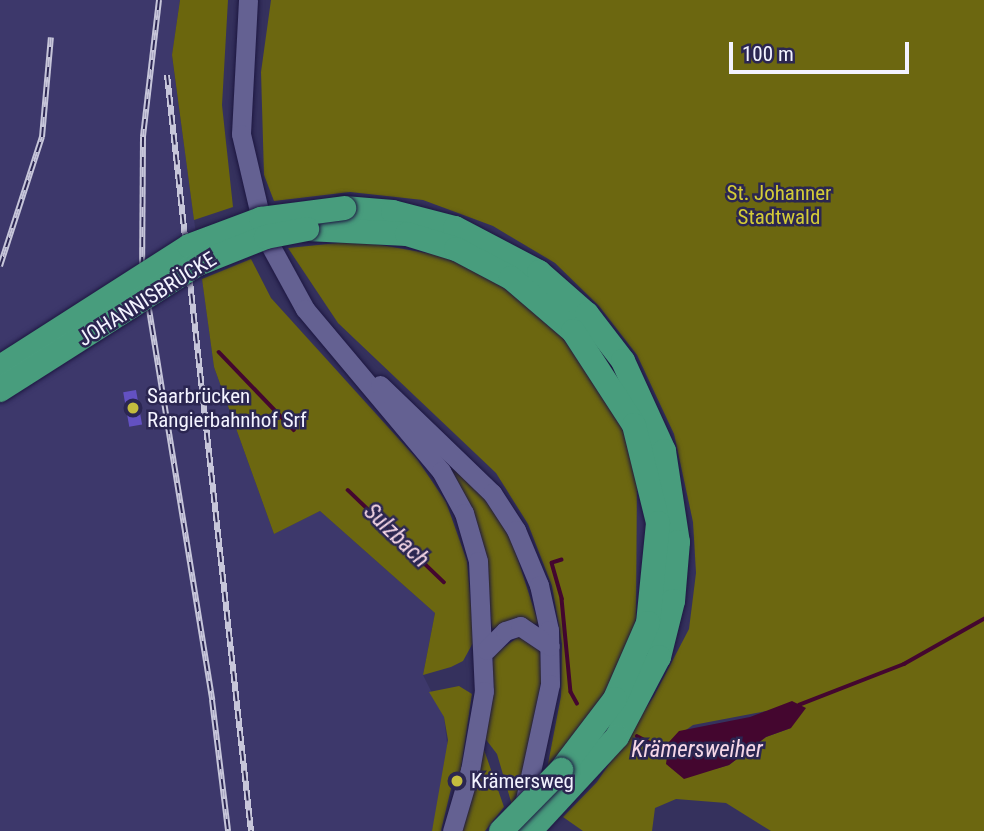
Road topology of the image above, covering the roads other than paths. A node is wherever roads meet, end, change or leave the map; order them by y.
1 (248, 0) edge
2 (0, 367) edge
3 (356, 369) junction
4 (0, 390) edge
5 (550, 646) junction
6 (486, 650) junction
7 (567, 779) junction
8 (452, 831) edge
9 (501, 831) edge
10 (517, 831) edge
11 (530, 831) edge

1 - 3 main road
2 - 7 highway, JOHANNISBRÜCKE, bridge
3 - 5 main road
3 - 6 main road
4 - 7 highway, JOHANNISBRÜCKE, bridge
5 - 6 main road
5 - 10 main road
6 - 8 main road
7 - 9 highway, bridge
7 - 11 highway

